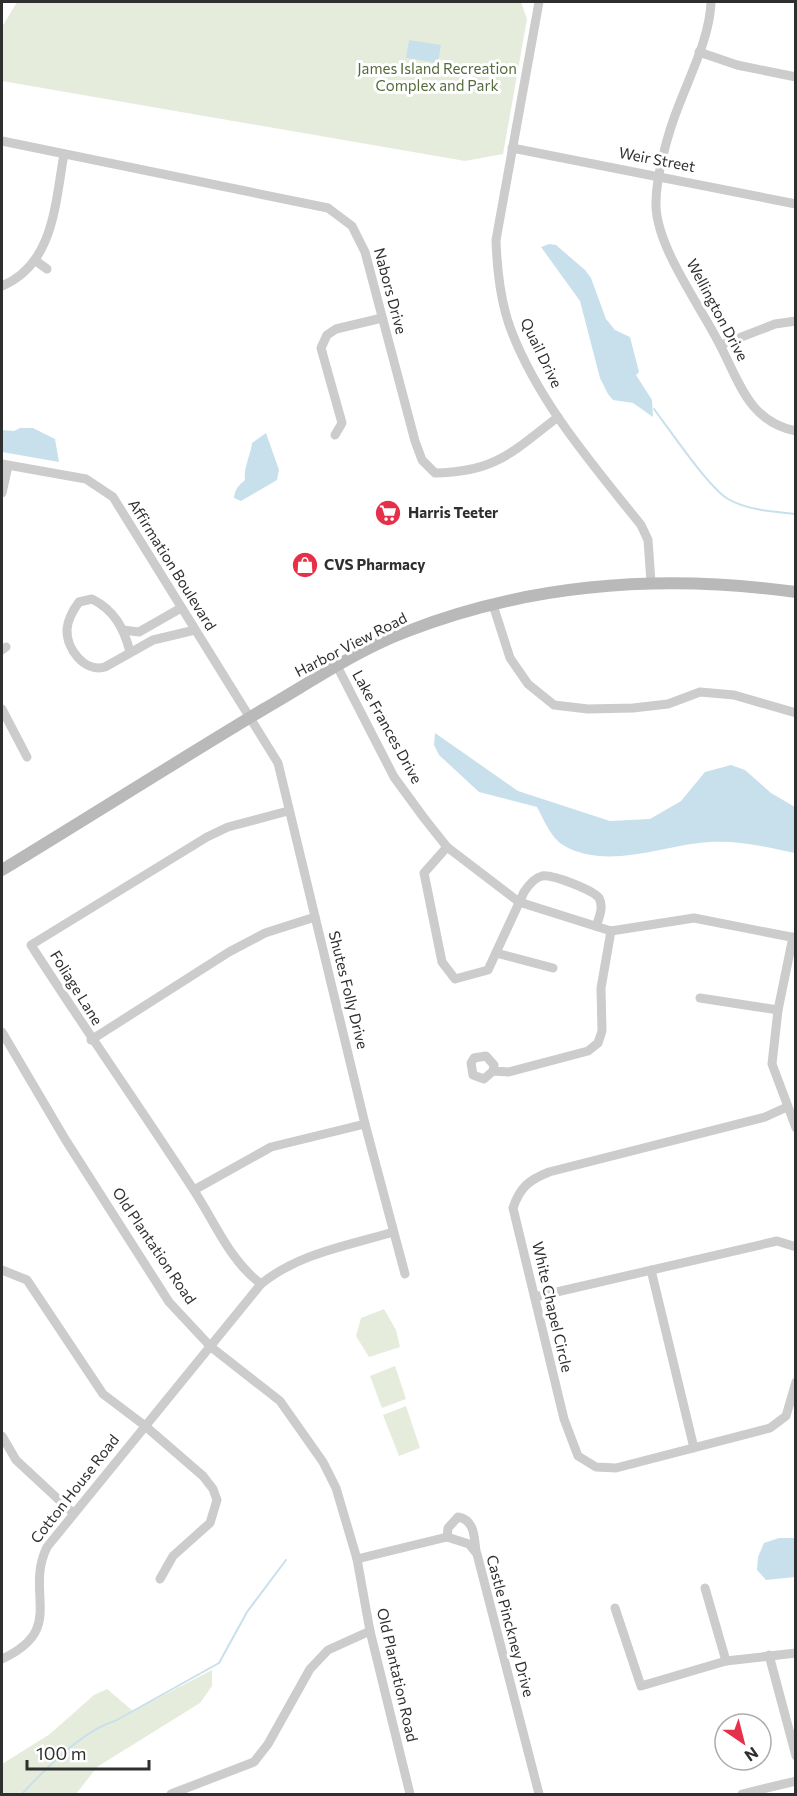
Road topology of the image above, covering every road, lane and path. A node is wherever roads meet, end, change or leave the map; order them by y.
1 (539, 2) edge
2 (711, 2) edge
3 (699, 52) junction
4 (795, 77) edge
5 (2, 141) edge
6 (512, 148) junction
7 (64, 154) junction
8 (660, 176) junction
9 (795, 204) edge
10 (36, 261) junction
11 (47, 269) dead end
12 (2, 286) edge
13 (382, 318) junction
14 (795, 321) edge
15 (721, 345) junction
16 (558, 417) junction
17 (795, 431) edge
18 (335, 435) dead end
19 (5, 465) edge
20 (2, 493) edge
21 (651, 582) junction
22 (795, 592) edge
23 (493, 605) junction
24 (181, 608) junction
25 (123, 630) junction
26 (195, 630) junction
27 (130, 652) junction
28 (337, 666) junction
29 (2, 709) edge
30 (795, 713) edge
31 (249, 719) junction
32 (27, 757) dead end
33 (288, 811) junction
34 (447, 847) junction
35 (2, 870) edge
36 (519, 902) junction
37 (315, 917) junction
38 (596, 926) junction
39 (611, 931) junction
40 (794, 938) edge
41 (496, 953) junction
42 (553, 968) dead end
43 (700, 998) dead end
44 (778, 1010) junction
45 (2, 1032) edge
46 (92, 1040) junction
47 (493, 1071) dead end
48 (787, 1107) junction
49 (365, 1124) junction
50 (795, 1128) edge
51 (194, 1190) junction
52 (393, 1232) junction
53 (795, 1247) edge
54 (2, 1270) edge
55 (651, 1270) junction
56 (405, 1274) dead end
57 (261, 1284) junction
58 (535, 1297) junction
59 (211, 1347) junction
60 (795, 1382) edge
61 (144, 1425) junction
62 (2, 1436) edge
63 (694, 1448) junction
64 (72, 1512) junction
65 (447, 1537) junction
66 (477, 1554) junction
67 (357, 1559) junction
68 (160, 1579) dead end
69 (705, 1588) dead end
70 (615, 1608) dead end
71 (370, 1631) junction
72 (795, 1653) edge
73 (769, 1655) junction
74 (2, 1659) edge
75 (726, 1661) junction
76 (795, 1756) edge
77 (795, 1781) edge
78 (171, 1794) edge
79 (410, 1794) edge
80 (539, 1794) edge
81 (742, 1794) edge

1 - 6 street, Quail Drive
2 - 3 street, Wellington Drive
3 - 4 street
3 - 8 street, Wellington Drive
5 - 7 street, Nabors Drive
6 - 8 street, Weir Street
6 - 16 street, Quail Drive
7 - 10 street
7 - 13 street, Nabors Drive
8 - 9 street, Weir Street
8 - 15 street, Wellington Drive
10 - 11 street
10 - 12 street
13 - 16 street, Nabors Drive
13 - 18 street
14 - 15 street
15 - 17 street, Wellington Drive
16 - 21 street, Quail Drive
19 - 20 street
19 - 24 street, Affirmation Boulevard
21 - 22 main road, Harbor View Road
21 - 23 main road, Harbor View Road
23 - 28 main road, Harbor View Road
23 - 30 street
24 - 25 street
24 - 26 street, Affirmation Boulevard
25 - 27 street
25 - 27 street
26 - 27 street
26 - 31 street, Affirmation Boulevard
28 - 31 main road, Harbor View Road
28 - 34 street, Lake Frances Drive
29 - 32 street
31 - 33 street, Shutes Folly Drive
31 - 35 main road, Harbor View Road
33 - 37 street, Shutes Folly Drive
33 - 46 street, Foliage Lane
34 - 36 street, Lake Frances Drive
34 - 41 street
36 - 38 street, Lake Frances Drive
36 - 38 street
36 - 41 street
37 - 46 street
37 - 49 street, Shutes Folly Drive
38 - 39 street, Lake Frances Drive
39 - 40 street, Lake Frances Drive
39 - 47 street
40 - 44 street
41 - 42 street
43 - 44 street
44 - 48 street
45 - 59 street, Old Plantation Road
46 - 51 street, Foliage Lane
48 - 50 street
48 - 58 street, White Chapel Circle
49 - 51 street
49 - 52 street, Shutes Folly Drive
51 - 57 street, Foliage Lane
52 - 56 street, Shutes Folly Drive
52 - 57 street, Cotton House Road
53 - 55 street
54 - 61 street
55 - 58 street
55 - 63 street
57 - 59 street, Cotton House Road
58 - 63 street, White Chapel Circle
59 - 61 street, Cotton House Road
59 - 67 street, Old Plantation Road
60 - 63 street, White Chapel Circle
61 - 64 street, Cotton House Road
61 - 68 street
62 - 64 street
64 - 74 street, Cotton House Road
65 - 66 street, Castle Pinckney Drive
65 - 66 street
65 - 67 street
66 - 80 street, Castle Pinckney Drive
67 - 71 street, Old Plantation Road
69 - 75 street
70 - 75 street
71 - 78 street
71 - 79 street, Old Plantation Road
72 - 73 street
73 - 75 street
73 - 76 street
77 - 81 street

